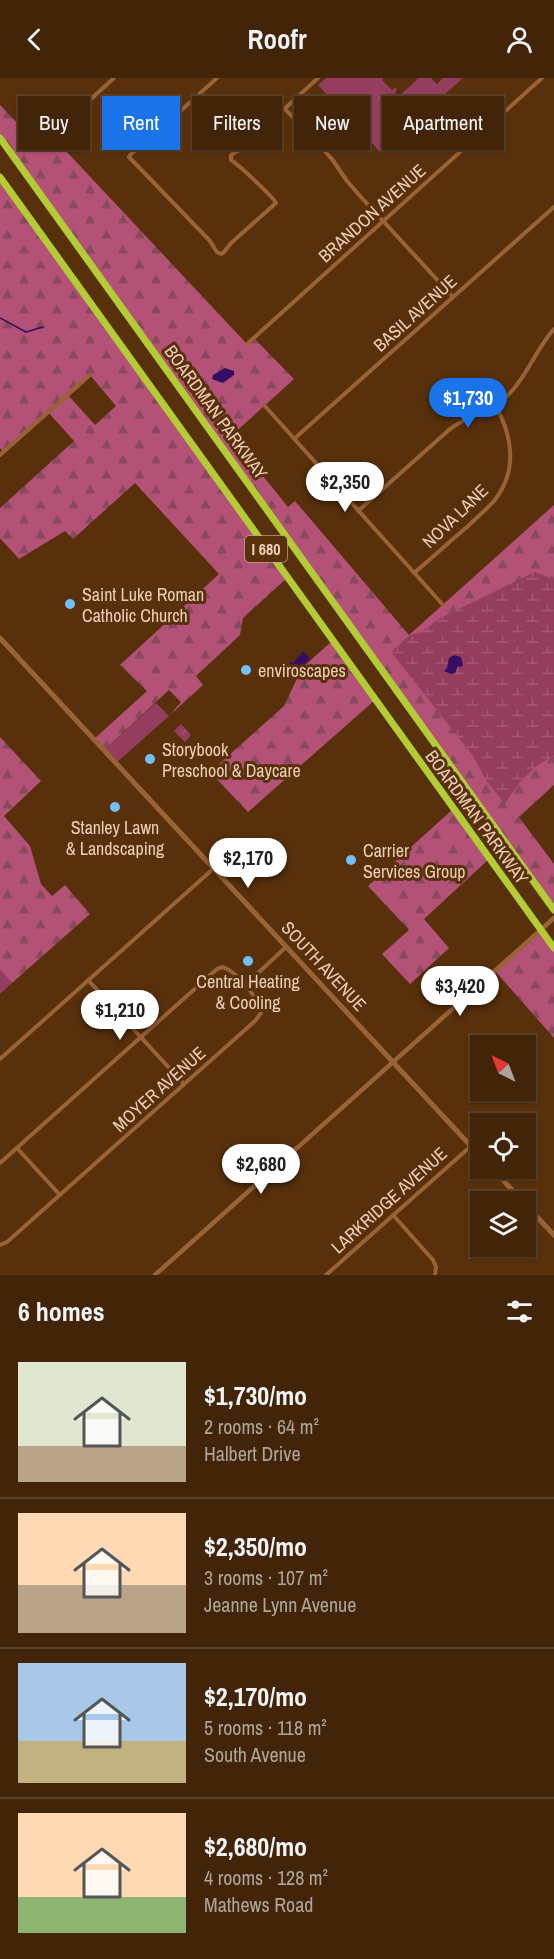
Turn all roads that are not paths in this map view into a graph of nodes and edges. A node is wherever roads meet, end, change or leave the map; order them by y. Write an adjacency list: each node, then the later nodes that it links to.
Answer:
1 (114, 78): 5 (street)
2 (217, 78): 6 (street)
3 (318, 78): 6 (street)
4 (543, 78): 10 (street, BRANDON AVENUE)
5 (90, 100)
6 (285, 109): 10 (street)
7 (0, 138): 24 (highway, BOARDMAN PARKWAY / I 680)
8 (0, 177): 27 (highway, BOARDMAN PARKWAY / I 680)
9 (554, 207): 11 (street, BASIL AVENUE)
10 (383, 222): 11 (street); 13 (street, BRANDON AVENUE)
11 (453, 297): 17 (street, BASIL AVENUE)
12 (554, 329): 16 (street)
13 (247, 344)
14 (90, 375): 18 (street)
15 (264, 405): 17 (street)
16 (495, 405): 19 (street); 20 (street, NOVA LANE)
17 (294, 439): 19 (street)
18 (0, 455)
19 (358, 511): 20 (street)
20 (414, 573): 21 (street)
21 (442, 605)
22 (0, 638): 23 (main road, SOUTH AVENUE)
23 (213, 869): 26 (main road, SOUTH AVENUE); 28 (street)
24 (552, 907)
25 (554, 918): 32 (street)
26 (286, 947): 29 (street); 32 (main road, SOUTH AVENUE)
27 (554, 948)
28 (88, 980): 30 (street); 31 (street)
29 (245, 985): 30 (street); 33 (street, MOYER AVENUE)
30 (141, 1037): 33 (street); 36 (street)
31 (0, 1059)
32 (394, 1062): 34 (main road, SOUTH AVENUE); 45 (street)
33 (184, 1084): 40 (street, MOYER AVENUE)
34 (470, 1145)
35 (470, 1147): 41 (street, LARKRIDGE AVENUE)
36 (16, 1148): 37 (street); 40 (street)
37 (0, 1163)
38 (502, 1179): 39 (main road)
39 (513, 1191)
40 (60, 1195): 44 (street, MOYER AVENUE)
41 (393, 1215): 46 (street, LARKRIDGE AVENUE); 47 (street)
42 (536, 1216): 43 (main road)
43 (554, 1235)
44 (0, 1245)
45 (155, 1275)
46 (326, 1275)
47 (435, 1275)

